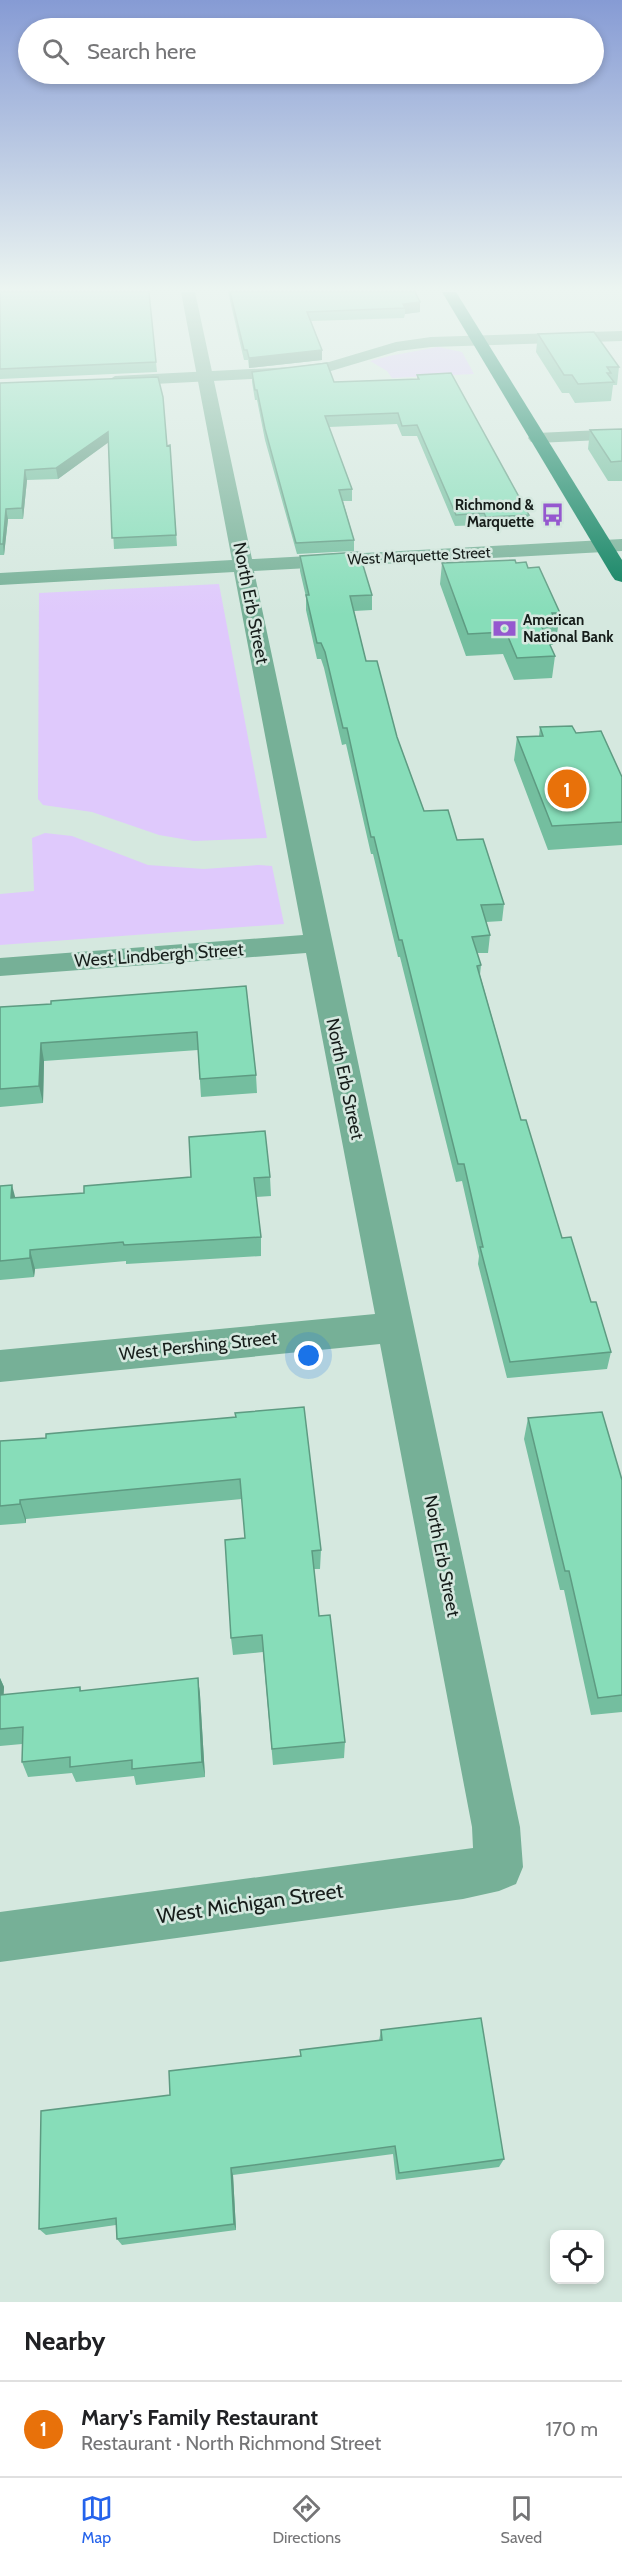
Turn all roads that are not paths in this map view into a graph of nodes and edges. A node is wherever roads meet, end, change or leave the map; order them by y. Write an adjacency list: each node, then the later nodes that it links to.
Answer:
1 (211, 399): 6 (street, North Erb Street)
2 (514, 399): 4 (main road)
3 (622, 434): 4 (street)
4 (537, 438): 5 (main road)
5 (613, 546): 6 (street, West Marquette Street); 7 (main road)
6 (244, 566): 8 (street, West Marquette Street); 9 (street, North Erb Street)
7 (622, 576)
8 (0, 579)
9 (317, 943): 10 (street, West Lindbergh Street); 11 (street, North Erb Street)
10 (0, 967)
11 (396, 1326): 12 (street, West Pershing Street); 13 (street, North Erb Street)
12 (0, 1366)
13 (500, 1867): 14 (street, West Michigan Street)
14 (0, 1937)

